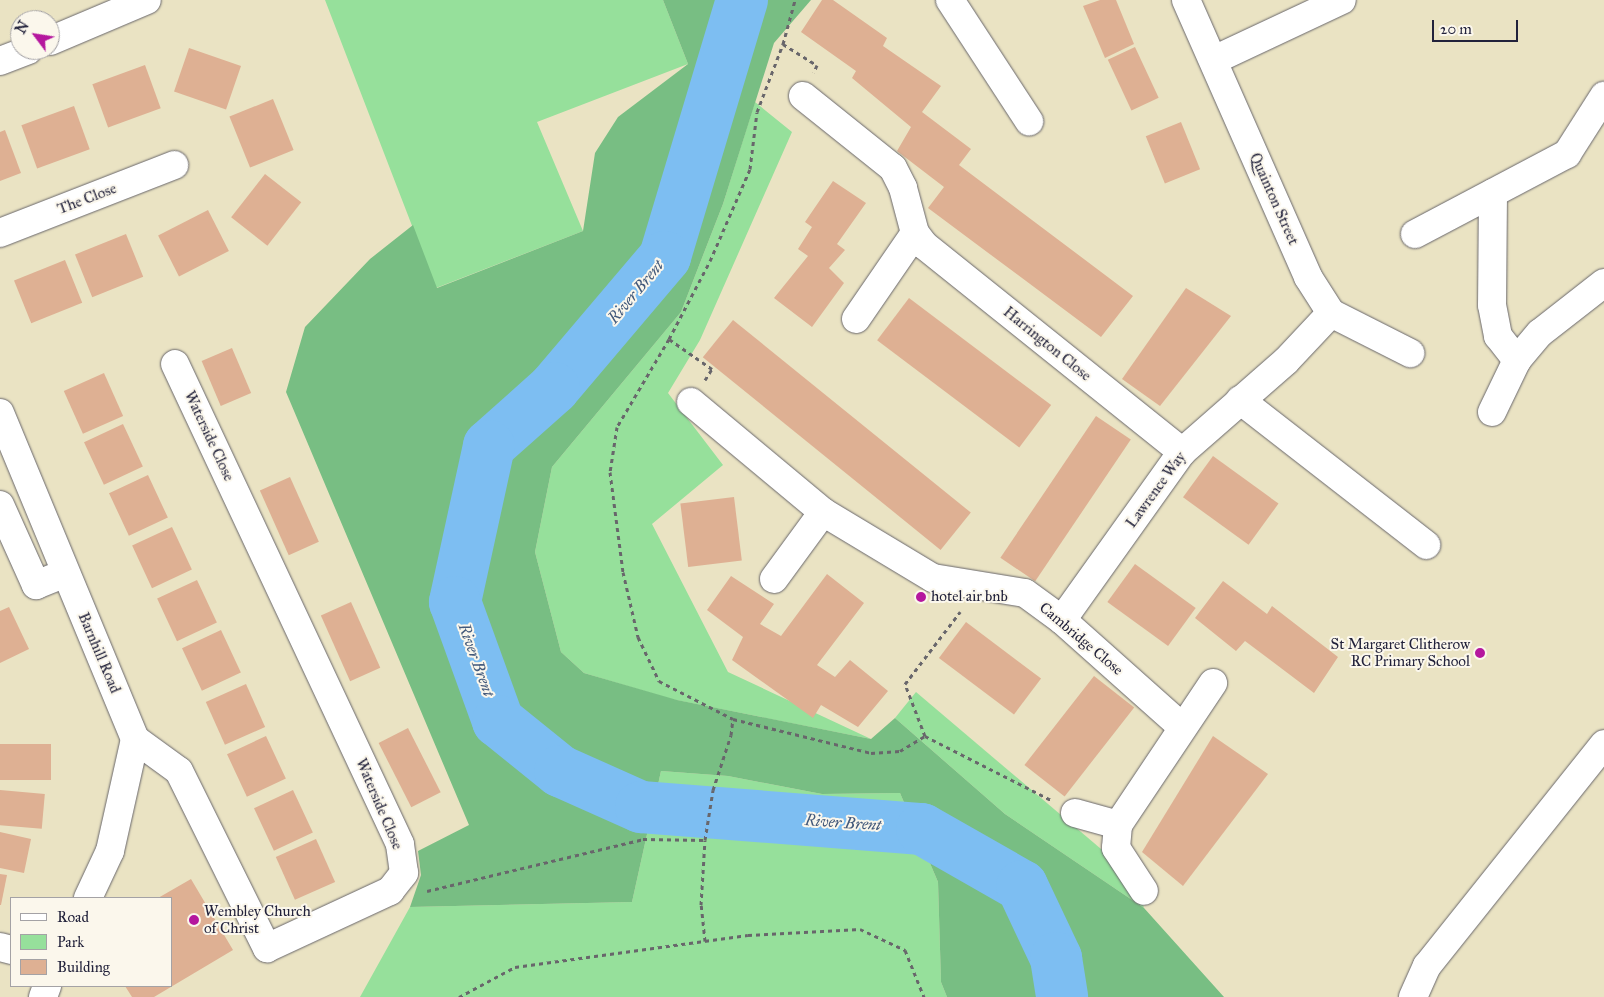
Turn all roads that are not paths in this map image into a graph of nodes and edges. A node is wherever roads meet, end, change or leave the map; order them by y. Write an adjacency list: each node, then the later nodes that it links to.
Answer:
1 (147, 0): 5 (street)
2 (950, 0): 9 (street)
3 (1186, 0): 6 (street, Quainton Street)
4 (1342, 0): 6 (street)
5 (60, 37)
6 (1214, 60): 16 (street, Quainton Street)
7 (803, 96): 13 (street, Harrington Close)
8 (1604, 96): 11 (street)
9 (1029, 121)
10 (174, 165): 12 (street, The Close)
11 (1493, 193): 14 (street); 19 (street)
12 (0, 233)
13 (916, 233): 17 (street); 25 (street, Harrington Close)
14 (1415, 234)
15 (1604, 283): 19 (street)
16 (1331, 313): 18 (street, Quainton Street); 21 (street, Lawrence Way)
17 (856, 319)
18 (1410, 354)
19 (1517, 360): 23 (street)
20 (176, 364): 34 (street, Waterside Close)
21 (1240, 400): 25 (street, Lawrence Way); 28 (street)
22 (691, 402): 27 (street, Cambridge Close)
23 (1492, 412)
24 (0, 413): 29 (street, Barnhill Road)
25 (1182, 452): 31 (street, Lawrence Way)
26 (0, 505): 29 (street)
27 (823, 512): 30 (street); 31 (street, Cambridge Close)
28 (1426, 545)
29 (66, 573): 34 (street, Barnhill Road)
30 (774, 578)
31 (1062, 620): 33 (street, Cambridge Close)
32 (1212, 683): 33 (street)
33 (1182, 726): 37 (street)
34 (135, 739): 39 (street)
35 (1604, 744): 40 (street)
36 (1075, 813): 37 (street)
37 (1118, 825): 38 (street)
38 (1144, 891)
39 (88, 897)
40 (1413, 997)

